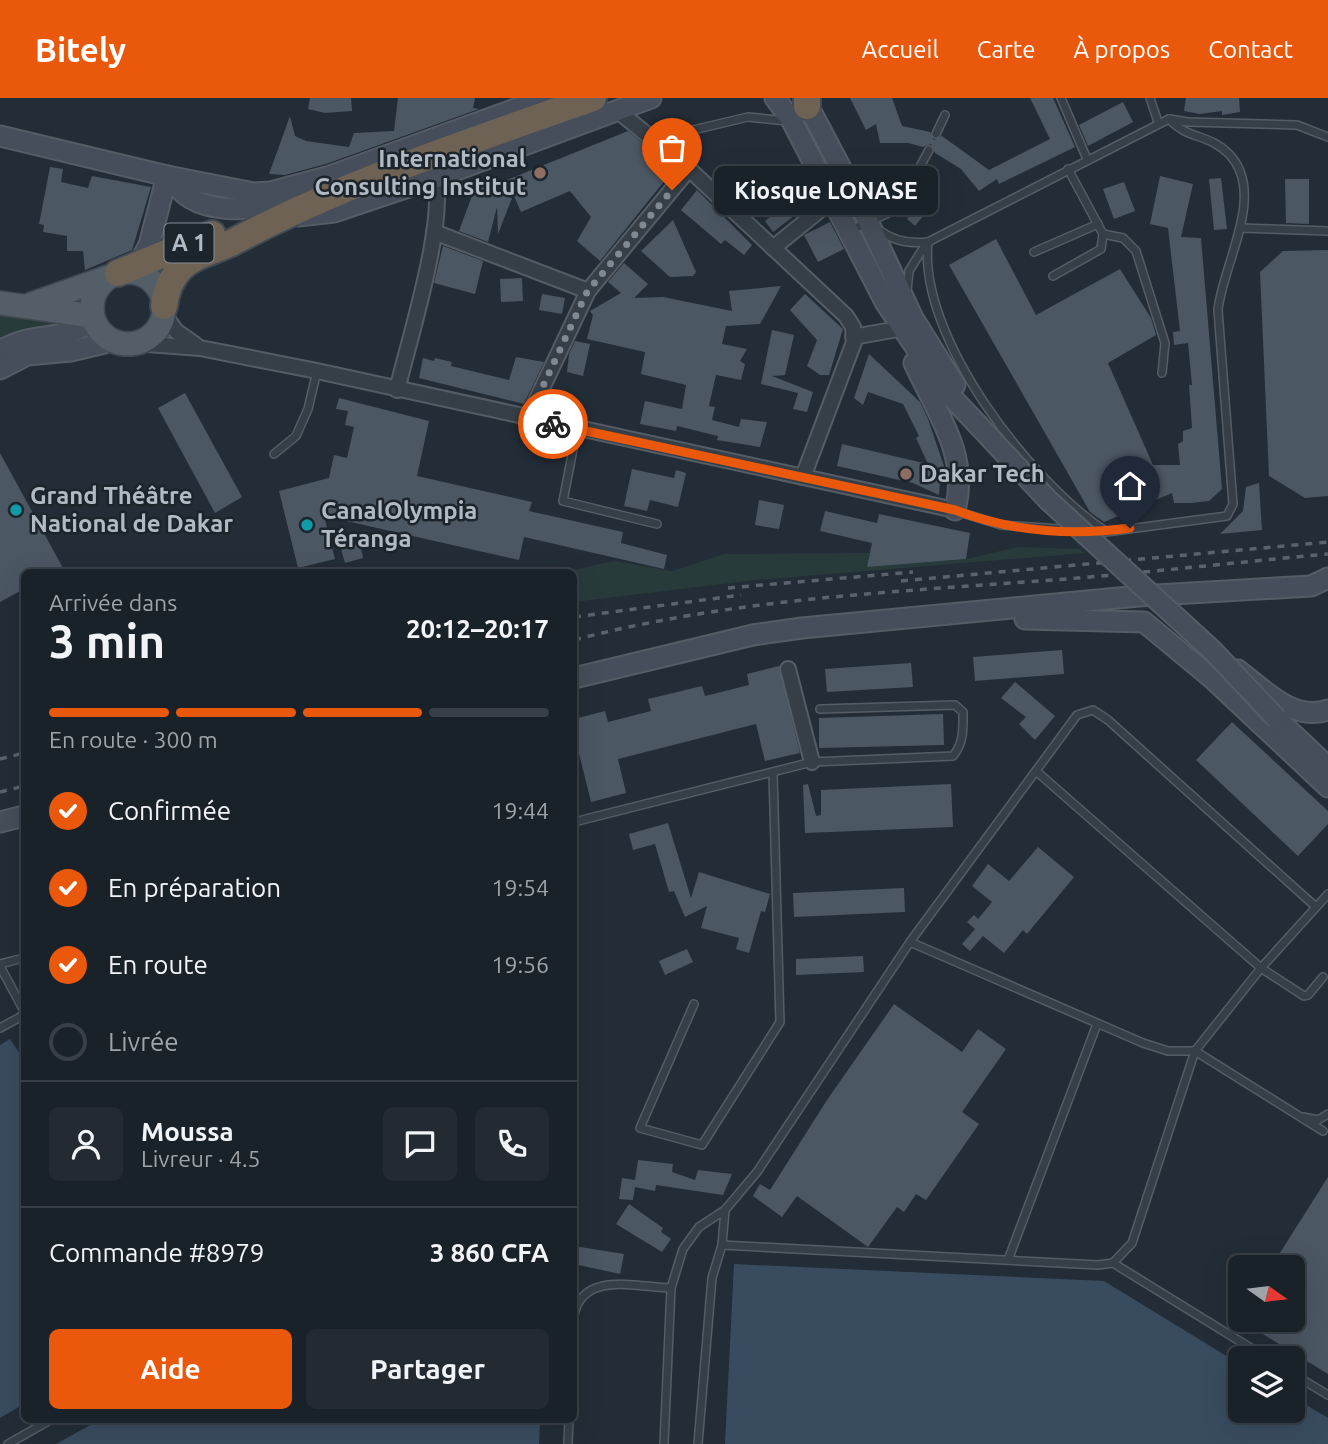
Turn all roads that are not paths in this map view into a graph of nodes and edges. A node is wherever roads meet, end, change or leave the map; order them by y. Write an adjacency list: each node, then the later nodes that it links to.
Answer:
1 (593, 98): 22 (highway, A 1)
2 (651, 98): 8 (street)
3 (775, 98): 7 (street)
4 (1061, 98): 17 (lane)
5 (1150, 98): 11 (lane)
6 (543, 99): 20 (street)
7 (802, 106): 15 (lane); 23 (street); 24 (street)
8 (618, 111): 15 (street); 21 (street)
9 (945, 115): 12 (lane)
10 (1169, 119): 11 (lane); 14 (lane); 27 (lane)
11 (1158, 122): 17 (lane)
12 (936, 134)
13 (0, 136): 20 (street)
14 (1328, 137)
15 (653, 139): 18 (street)
16 (929, 150): 24 (lane)
17 (1087, 159): 19 (lane)
18 (689, 169): 33 (street); 37 (street)
19 (1068, 169): 26 (lane); 32 (lane)
20 (169, 177): 22 (street); 35 (street)
21 (435, 178): 25 (street); 30 (street)
22 (333, 195): 25 (highway, A 1)
23 (832, 200): 28 (street); 33 (street)
24 (871, 220): 28 (lane); 32 (lane); 43 (street)
25 (274, 221): 35 (highway, A 1); 41 (highway, A 1)
26 (1098, 224): 31 (lane); 34 (lane)
27 (1240, 228): 29 (lane); 59 (lane)
28 (848, 231): 38 (street)
29 (1328, 231)
30 (434, 232): 37 (street); 52 (street)
31 (1103, 234): 36 (lane); 50 (lane)
32 (928, 242): 43 (lane); 59 (lane)
33 (773, 248): 44 (street)
34 (1034, 251)
35 (122, 270): 40 (main road); 41 (main road); 42 (main road)
36 (1053, 276)
37 (587, 292): 53 (street)
38 (885, 302): 43 (street); 51 (street)
39 (0, 303): 40 (main road)
40 (29, 306): 42 (main road)
41 (164, 309): 45 (main road); 46 (street)
42 (93, 318): 45 (main road); 47 (street)
43 (906, 323): 44 (street); 51 (street); 57 (street)
44 (853, 338): 56 (street)
45 (124, 342): 46 (street); 48 (street)
46 (200, 348): 49 (street)
47 (0, 351)
48 (0, 369)
49 (317, 371): 52 (street); 55 (lane)
50 (1163, 373)
51 (947, 384): 68 (street, bridge)
52 (397, 390): 53 (street)
53 (528, 418): 54 (street)
54 (577, 429): 56 (street); 58 (lane)
55 (274, 454)
56 (803, 477): 57 (street)
57 (955, 510): 59 (lane)
58 (657, 524)
59 (1106, 531)
60 (1322, 585): 61 (street)
61 (1139, 596): 62 (street); 63 (street)
62 (957, 615): 63 (street); 65 (street)
63 (1144, 622): 73 (street)
64 (788, 669): 70 (street)
65 (577, 677)
66 (820, 709): 70 (lane)
67 (1328, 710): 68 (street)
68 (1279, 711): 69 (street)
69 (1324, 758)
70 (812, 762): 72 (lane)
71 (1035, 771): 78 (lane); 79 (lane); 82 (lane)
72 (773, 773): 75 (lane); 84 (lane)
73 (1328, 786)
74 (21, 817): 76 (street)
75 (577, 821)
76 (0, 822)
77 (1328, 894): 78 (lane)
78 (1316, 907): 82 (lane)
79 (910, 942): 87 (lane); 93 (lane)
80 (21, 959): 81 (lane)
81 (0, 965): 85 (lane)
82 (1261, 968): 83 (lane); 89 (lane)
83 (1323, 977)
84 (694, 1004)
85 (21, 1007)
86 (21, 1015): 88 (lane)
87 (1097, 1024): 89 (lane); 95 (lane)
88 (0, 1028)
89 (1195, 1051): 91 (lane); 96 (lane)
90 (1328, 1114): 91 (lane)
91 (1298, 1116): 92 (lane)
92 (1323, 1131)
93 (725, 1210): 94 (lane); 97 (lane)
94 (722, 1245): 95 (lane); 107 (lane)
95 (1008, 1260): 96 (lane)
96 (1113, 1263): 99 (lane)
97 (671, 1288): 98 (lane); 106 (lane)
98 (577, 1307)
99 (1248, 1346)
100 (1305, 1381): 101 (lane)
101 (1328, 1395)
102 (45, 1423): 104 (lane)
103 (569, 1423): 105 (lane)
104 (8, 1444)
105 (568, 1444)
106 (664, 1444)
107 (698, 1444)

